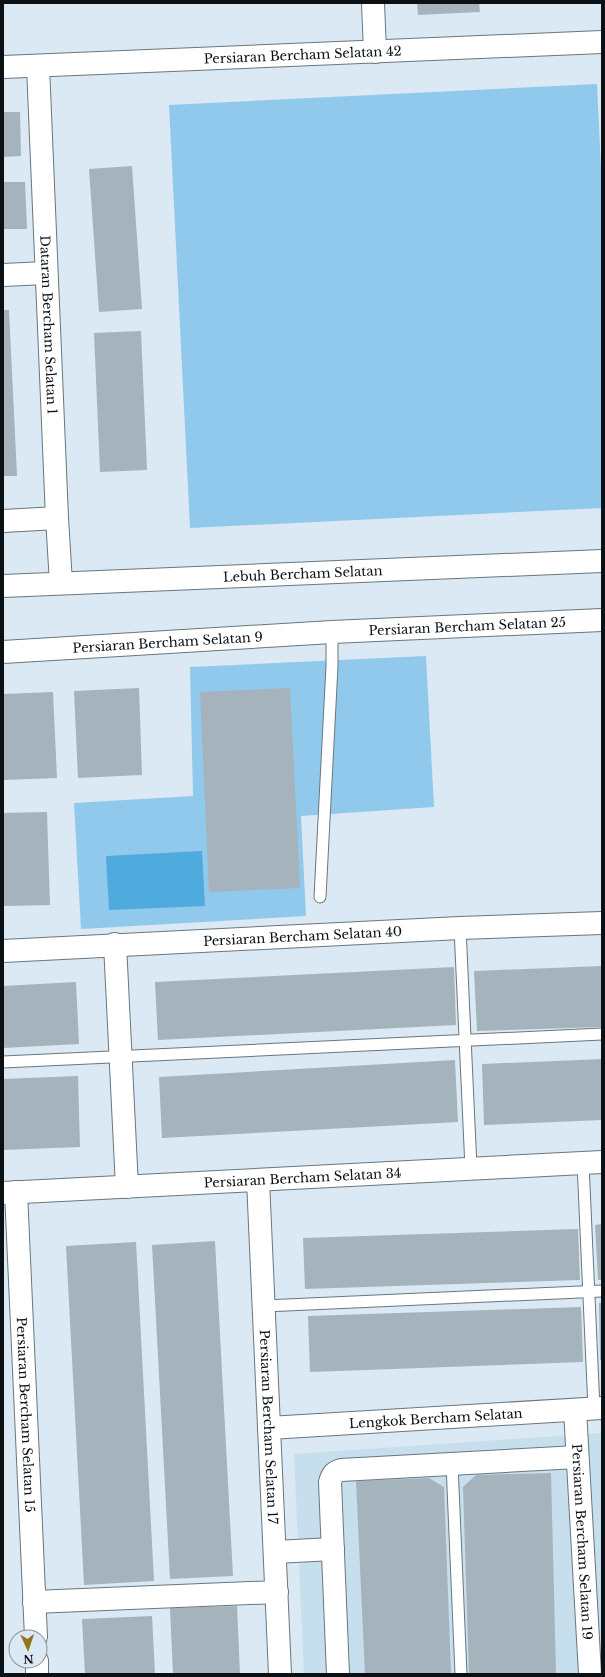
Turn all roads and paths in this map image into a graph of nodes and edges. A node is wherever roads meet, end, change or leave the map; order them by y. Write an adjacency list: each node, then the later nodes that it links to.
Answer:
1 (373, 3): 3 (street)
2 (602, 42): 3 (street, Persiaran Bercham Selatan 42)
3 (375, 52): 4 (street, Persiaran Bercham Selatan 42)
4 (38, 66): 5 (street, Persiaran Bercham Selatan 42); 6 (street, Dataran Bercham Selatan 1)
5 (3, 67)
6 (46, 273): 7 (street); 8 (street, Dataran Bercham Selatan 1)
7 (3, 275)
8 (57, 518): 9 (street); 11 (street, Dataran Bercham Selatan 1)
9 (3, 521)
10 (602, 561): 11 (street, Lebuh Bercham Selatan)
11 (61, 583): 12 (street, Lebuh Bercham Selatan)
12 (3, 586)
13 (602, 620): 14 (street, Persiaran Bercham Selatan 25)
14 (332, 632): 15 (street, Persiaran Bercham Selatan 9); 16 (lane)
15 (3, 652)
16 (320, 897)
17 (602, 923): 18 (street, Persiaran Bercham Selatan 40)
18 (460, 928): 19 (street, Persiaran Bercham Selatan 40); 22 (lane)
19 (115, 944): 20 (street, Persiaran Bercham Selatan 40); 23 (street)
20 (3, 950)
21 (602, 1034): 22 (lane)
22 (466, 1040): 23 (lane); 26 (lane)
23 (122, 1057): 24 (lane); 28 (street)
24 (3, 1062)
25 (593, 1162): 26 (street, Persiaran Bercham Selatan 34); 30 (lane)
26 (471, 1168): 27 (street, Persiaran Bercham Selatan 34)
27 (258, 1180): 28 (street, Persiaran Bercham Selatan 34); 32 (street, Persiaran Bercham Selatan 17)
28 (127, 1187): 29 (street, Persiaran Bercham Selatan 34)
29 (10, 1193): 40 (street, Persiaran Bercham Selatan 15)
30 (589, 1291): 31 (lane); 32 (lane); 33 (lane)
31 (602, 1291)
32 (264, 1306): 34 (street, Persiaran Bercham Selatan 17)
33 (590, 1409): 34 (street, Lengkok Bercham Selatan); 35 (street, Persiaran Bercham Selatan 19)
34 (269, 1428): 38 (street, Persiaran Bercham Selatan 17)
35 (577, 1457): 36 (street); 45 (street, Persiaran Bercham Selatan 19)
36 (452, 1464): 37 (street); 44 (lane)
37 (333, 1549): 38 (street); 43 (street)
38 (275, 1552): 39 (street, Persiaran Bercham Selatan 17)
39 (277, 1592): 40 (street); 42 (street, Persiaran Bercham Selatan 17)
40 (34, 1602): 41 (street, Persiaran Bercham Selatan 15)
41 (36, 1629)
42 (280, 1674)
43 (338, 1674)
44 (462, 1674)
45 (590, 1674)

